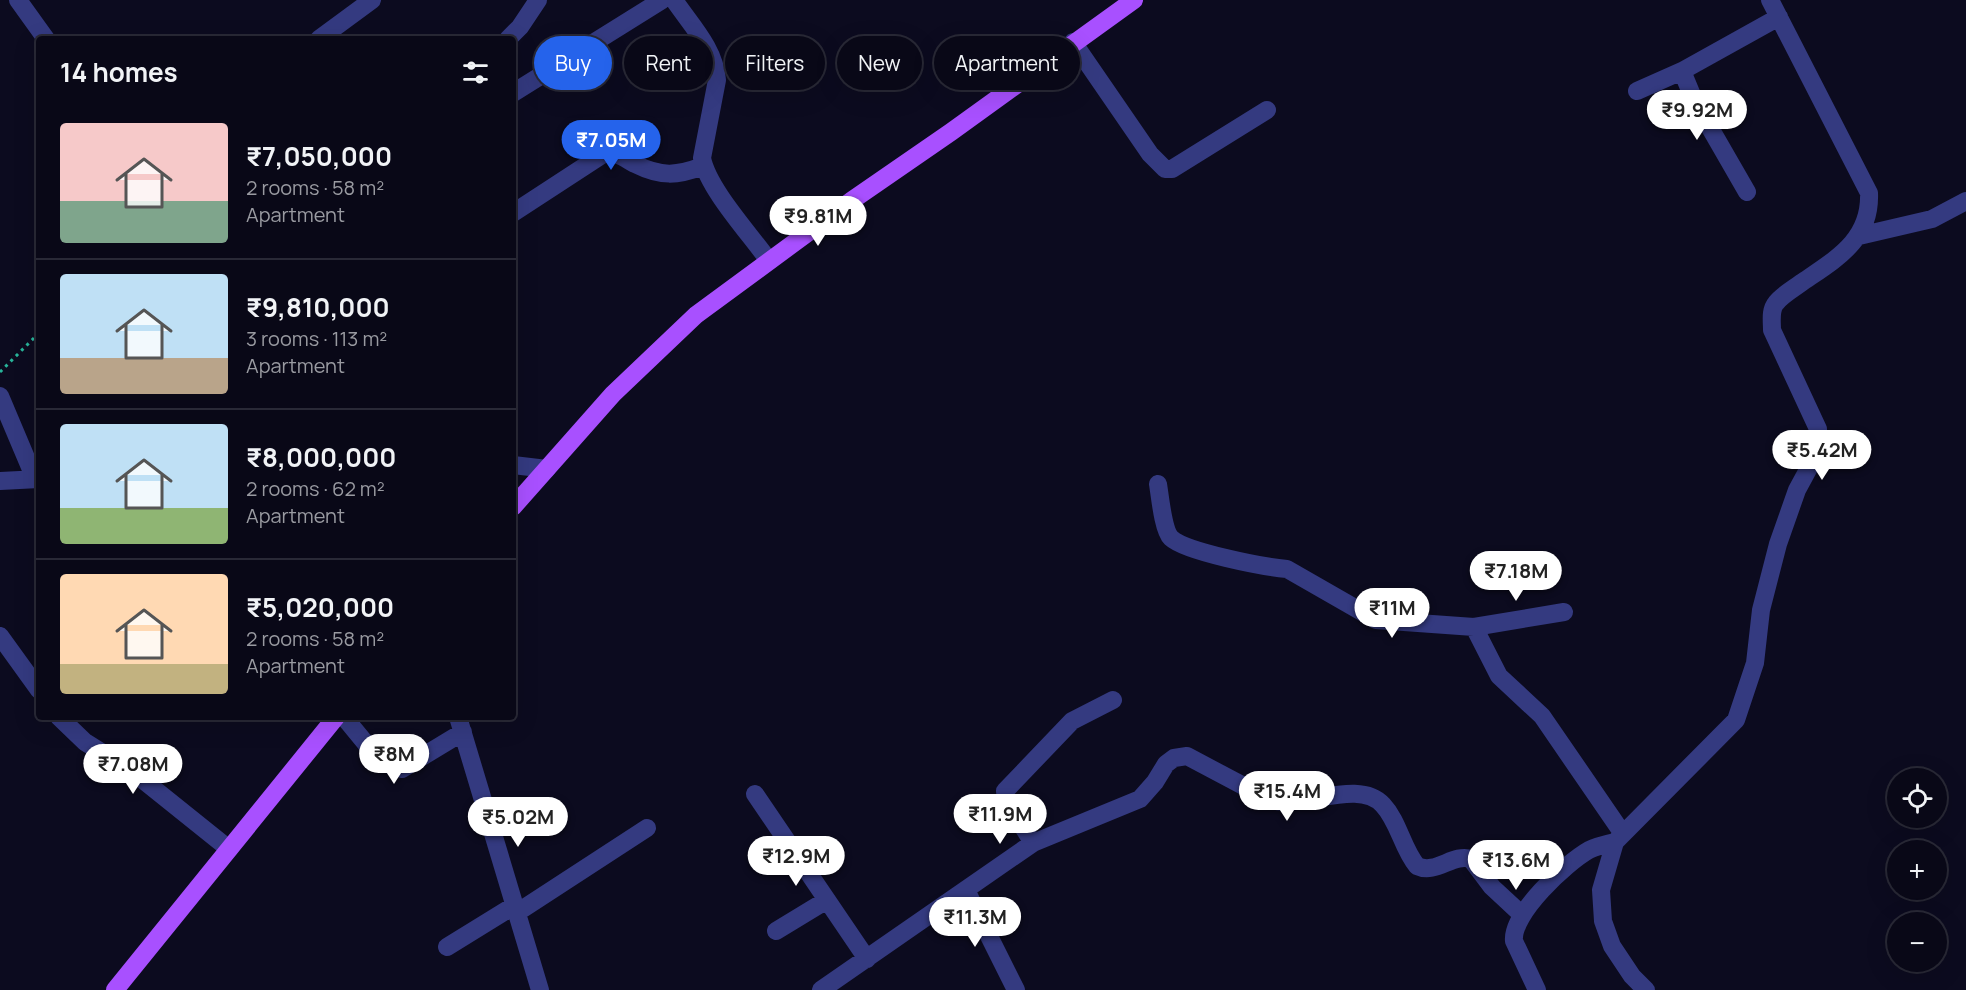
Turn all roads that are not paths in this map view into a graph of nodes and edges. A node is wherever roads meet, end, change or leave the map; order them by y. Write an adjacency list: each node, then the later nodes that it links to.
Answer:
1 (372, 0): 10 (street)
2 (538, 0): 11 (street)
3 (662, 0): 16 (street)
4 (674, 0): 19 (street)
5 (1134, 0): 12 (main road)
6 (1770, 0): 8 (street)
7 (24, 2): 9 (street)
8 (1779, 17): 14 (street); 23 (street)
9 (44, 36)
10 (323, 36)
11 (511, 36)
12 (1080, 37)
13 (1080, 52): 18 (street)
14 (1682, 71): 17 (street); 20 (street)
15 (1006, 90): 24 (main road)
16 (516, 91)
17 (1637, 91)
18 (1266, 110)
19 (703, 166): 22 (street); 24 (street)
20 (1747, 192)
21 (1966, 201): 23 (street)
22 (516, 211)
23 (1859, 236): 45 (street)
24 (769, 261): 28 (main road)
25 (0, 396): 26 (street)
26 (7, 431): 29 (street)
27 (516, 465): 28 (street)
28 (547, 469): 33 (main road)
29 (36, 477)
30 (36, 479): 31 (street)
31 (0, 480)
32 (1158, 484): 35 (street)
33 (516, 504)
34 (1564, 612): 35 (street)
35 (1474, 627): 45 (street)
36 (0, 636): 37 (street)
37 (36, 686)
38 (1113, 700): 46 (street)
39 (62, 720): 47 (street)
40 (334, 720): 47 (main road)
41 (346, 720): 42 (street)
42 (461, 724): 50 (street)
43 (755, 794): 49 (street)
44 (647, 828): 50 (street)
45 (1619, 838): 51 (street); 60 (street)
46 (1033, 843): 48 (street); 51 (street)
47 (229, 849): 55 (main road)
48 (966, 890): 54 (street); 58 (street)
49 (827, 900): 52 (street); 54 (street)
50 (517, 909): 53 (street); 56 (street)
51 (1521, 914): 59 (street)
52 (776, 932)
53 (447, 947)
54 (867, 959): 57 (street)
55 (115, 990)
56 (540, 990)
57 (820, 990)
58 (1016, 990)
59 (1537, 990)
60 (1647, 990)

